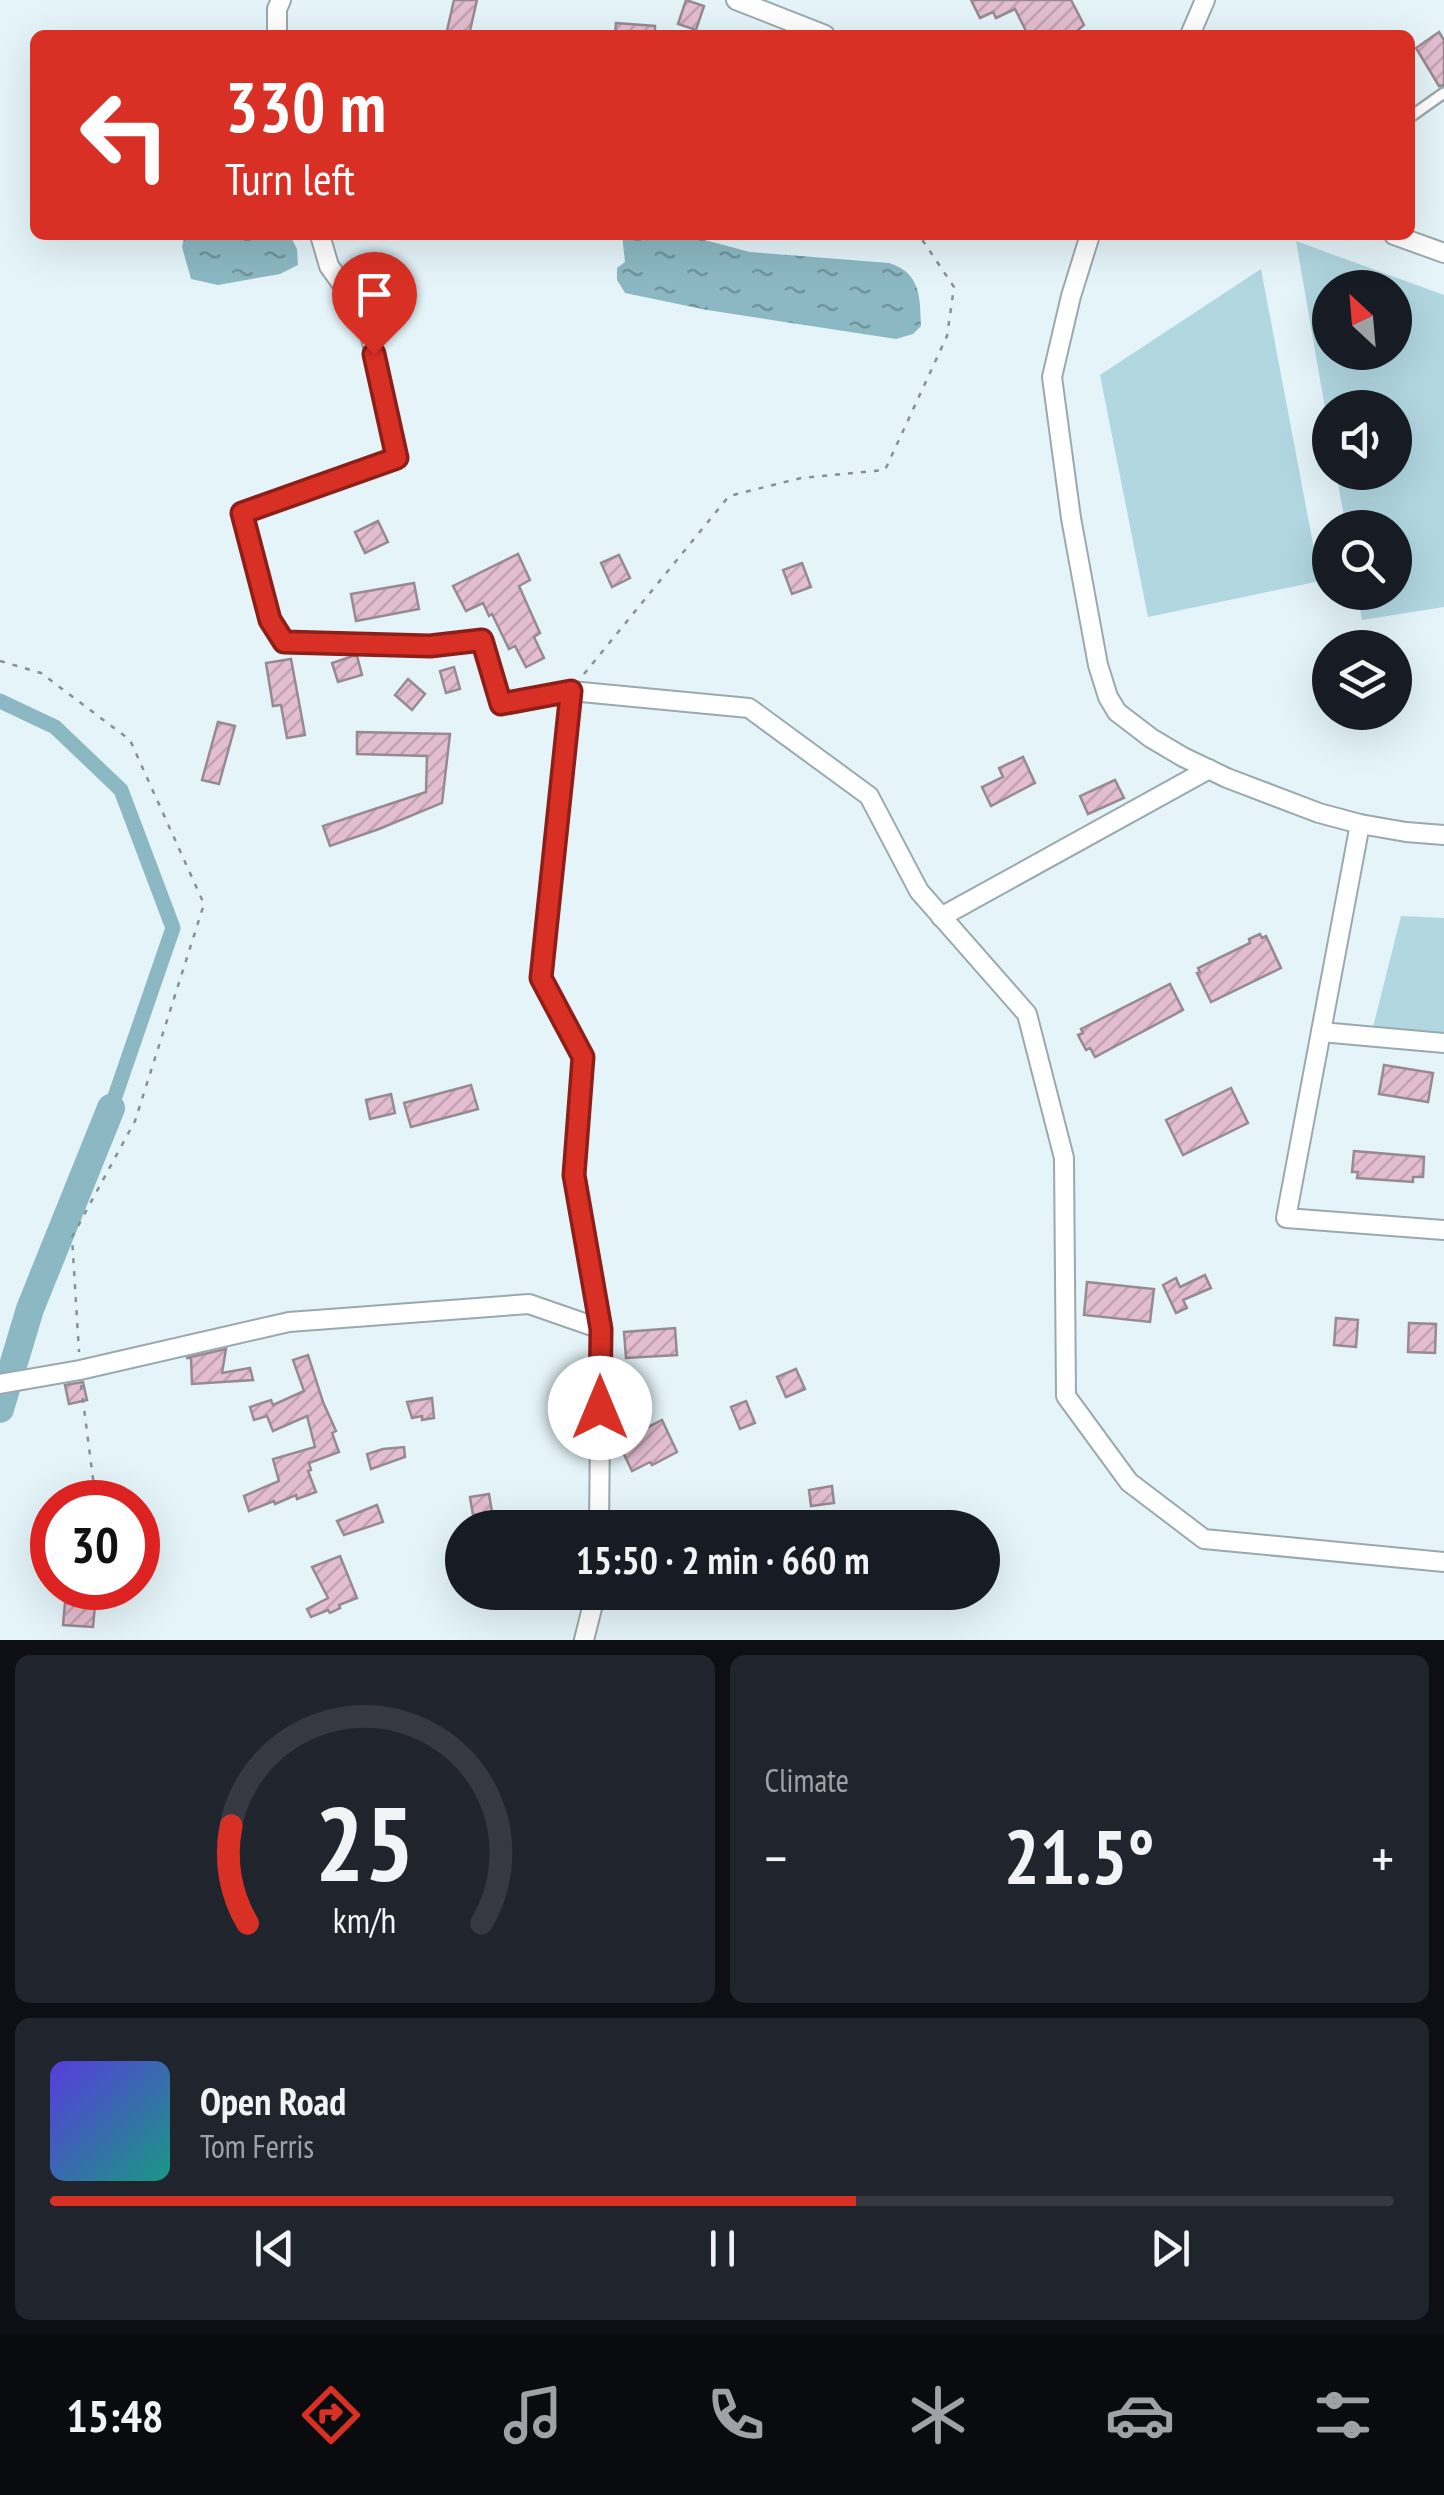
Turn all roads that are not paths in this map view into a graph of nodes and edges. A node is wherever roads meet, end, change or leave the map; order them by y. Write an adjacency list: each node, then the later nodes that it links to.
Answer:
1 (280, 0): 4 (street)
2 (736, 0): 5 (street)
3 (1205, 0): 6 (street)
4 (277, 30)
5 (812, 30)
6 (1192, 30)
7 (1444, 93): 8 (lane)
8 (1415, 113)
9 (321, 240): 13 (street)
10 (1088, 240): 14 (street)
11 (1409, 240): 12 (street)
12 (1444, 252)
13 (571, 691): 17 (street); 21 (street)
14 (1209, 769): 15 (street); 17 (street)
15 (1360, 824): 16 (street); 18 (street)
16 (1444, 834)
17 (941, 917): 24 (street)
18 (1321, 1032): 19 (street); 20 (street)
19 (1444, 1043)
20 (1444, 1230)
21 (601, 1329): 22 (street); 23 (street)
22 (0, 1384)
23 (600, 1510)
24 (1444, 1562)
25 (592, 1610): 26 (street)
26 (584, 1640)

